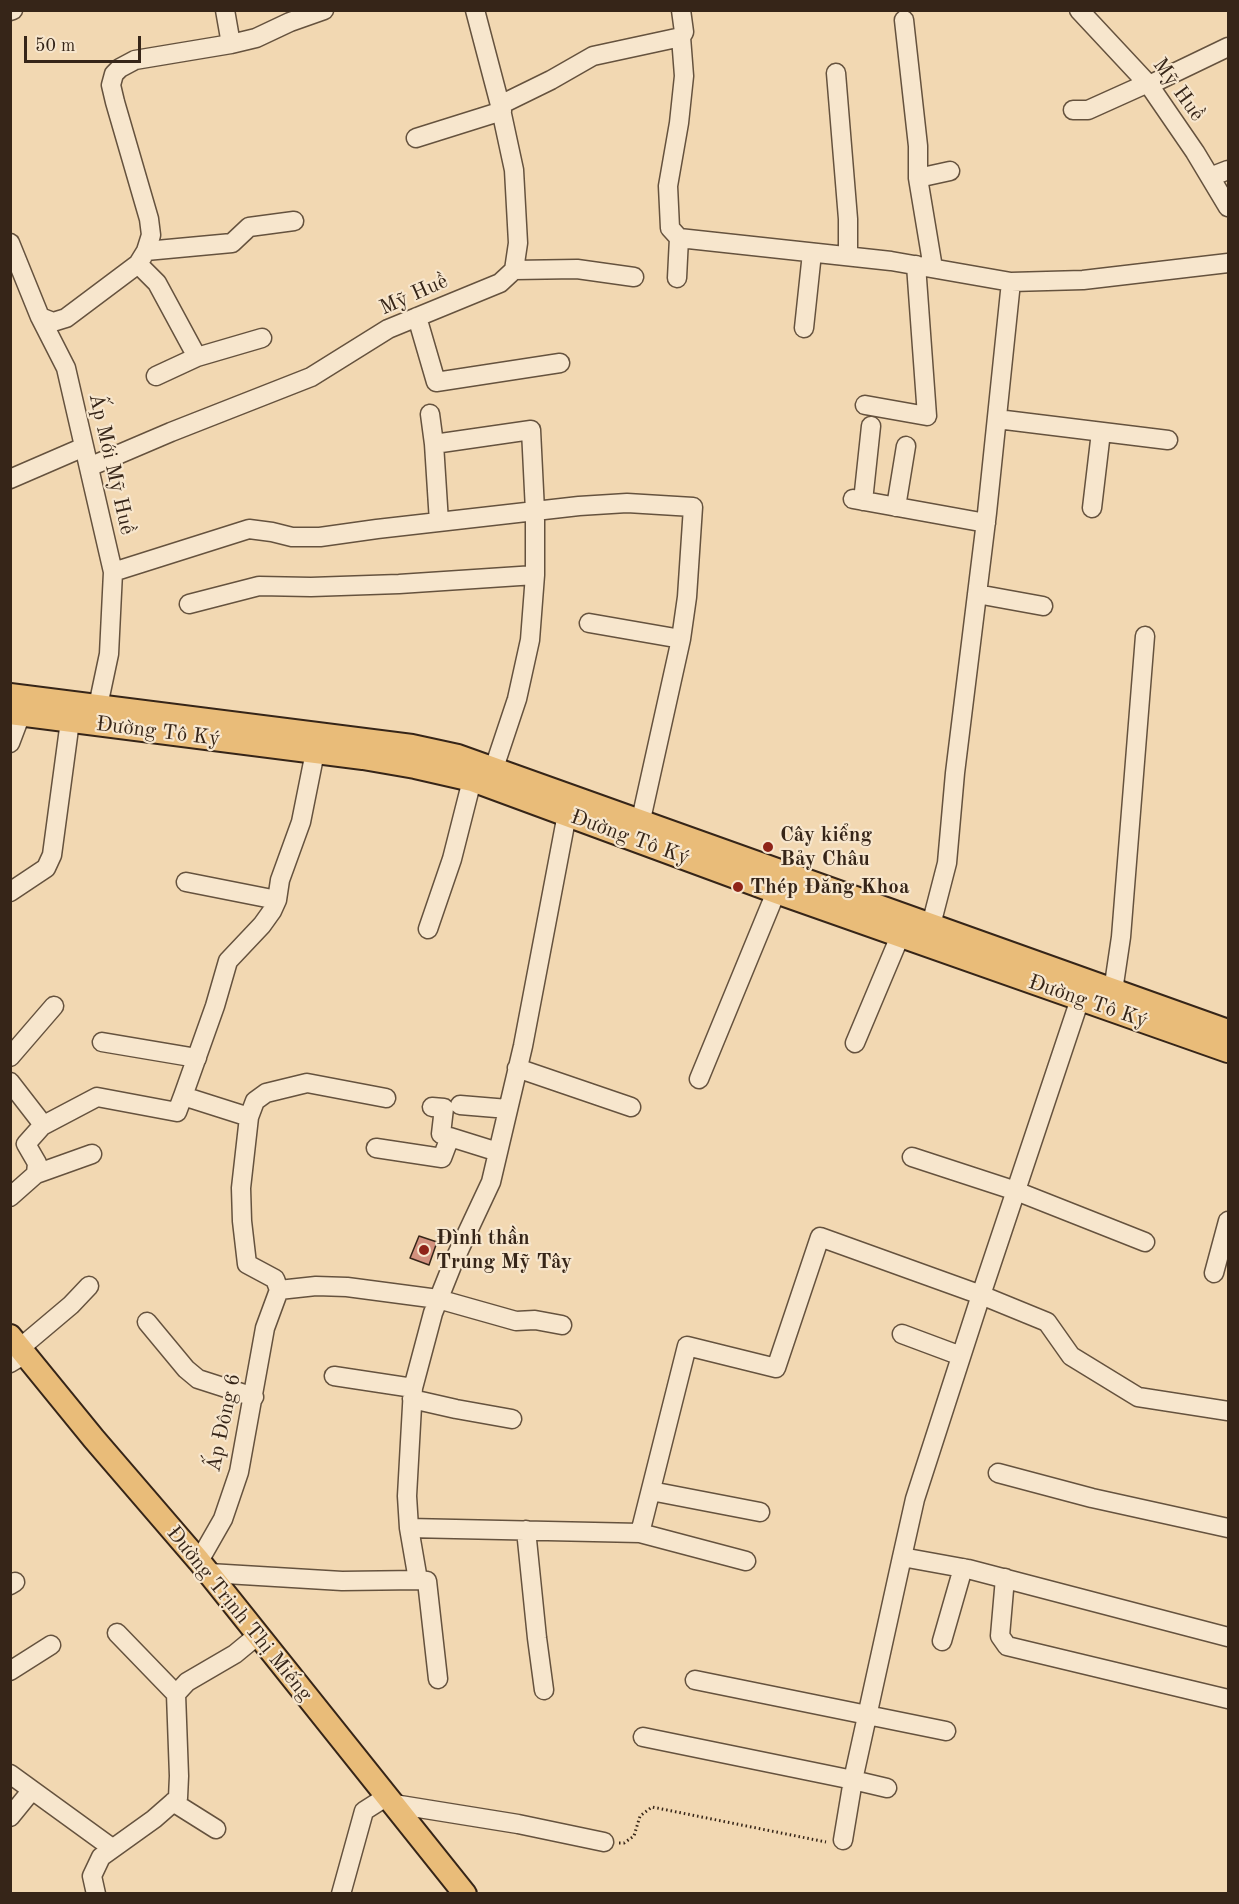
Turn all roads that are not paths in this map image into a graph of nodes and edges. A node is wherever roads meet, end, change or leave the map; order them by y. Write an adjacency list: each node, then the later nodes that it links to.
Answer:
1 (225, 10): 8 (street)
2 (324, 10): 8 (street)
3 (475, 10): 12 (street)
4 (681, 10): 7 (street)
5 (1079, 10): 11 (street, Mỹ Huề)
6 (904, 20): 18 (street)
7 (681, 37): 12 (street); 21 (street)
8 (231, 44): 25 (street)
9 (1228, 46): 11 (street)
10 (836, 73): 24 (street)
11 (1149, 84): 13 (street); 17 (street, Mỹ Huề)
12 (501, 108): 14 (street); 29 (street)
13 (1073, 110)
14 (416, 138)
15 (1228, 170): 17 (street)
16 (950, 171): 18 (street)
17 (1210, 177): 19 (street, Mỹ Huề)
18 (918, 178): 28 (street)
19 (1228, 207)
20 (294, 221): 25 (street)
21 (679, 238): 23 (street); 31 (street)
22 (10, 243): 27 (street, Ấp Mới Mỹ Huề)
23 (812, 253): 24 (street); 35 (street)
24 (848, 256): 28 (street)
25 (142, 258): 33 (street); 37 (street)
26 (1228, 263): 32 (street)
27 (14, 264): 33 (street, Ấp Mới Mỹ Huề)
28 (925, 267): 32 (street); 40 (street)
29 (514, 270): 30 (street); 34 (street, Mỹ Huề)
30 (634, 277)
31 (677, 278)
32 (1011, 282): 42 (street)
33 (40, 317): 48 (street, Ấp Mới Mỹ Huề)
34 (417, 317): 38 (street); 49 (street, Mỹ Huề)
35 (804, 328)
36 (262, 338): 37 (street)
37 (197, 357): 39 (street)
38 (561, 363)
39 (156, 375)
40 (865, 405)
41 (430, 414): 46 (street)
42 (997, 419): 44 (street); 55 (street)
43 (871, 426): 51 (street)
44 (1101, 432): 45 (street); 52 (street)
45 (1168, 440)
46 (434, 444): 53 (street); 54 (street)
47 (906, 446): 51 (street)
48 (84, 447): 49 (street, Ấp Mới Mỹ Huề); 50 (street)
49 (88, 467): 56 (street, Ấp Mới Mỹ Huề)
50 (10, 479)
51 (896, 507): 55 (street)
52 (1092, 508)
53 (535, 511): 54 (street); 57 (street); 63 (street)
54 (439, 522): 56 (street)
55 (986, 523): 58 (street)
56 (113, 572): 64 (street, Ấp Mới Mỹ Huề)
57 (535, 575): 59 (street); 69 (street)
58 (977, 594): 60 (street); 77 (street)
59 (189, 604)
60 (1042, 606)
61 (589, 623): 63 (street)
62 (1145, 636): 80 (street)
63 (681, 639): 72 (street)
64 (98, 706): 65 (main road, Đường Tô Ký); 69 (main road, Đường Tô Ký)
65 (14, 707): 66 (main road, Đường Tô Ký); 67 (street)
66 (70, 721): 68 (main road, Đường Tô Ký); 74 (street)
67 (10, 743)
68 (315, 752): 70 (main road, Đường Tô Ký); 76 (street)
69 (494, 768): 71 (main road, Đường Tô Ký)
70 (472, 780): 71 (main road, Đường Tô Ký); 78 (street)
71 (569, 805): 72 (main road, Đường Tô Ký); 89 (street)
72 (639, 830): 75 (main road, Đường Tô Ký); 77 (main road, Đường Tô Ký)
73 (186, 882): 76 (street)
74 (10, 892)
75 (776, 892): 79 (main road, Đường Tô Ký); 90 (street)
76 (277, 900): 88 (street)
77 (932, 926): 80 (main road, Đường Tô Ký)
78 (428, 929)
79 (900, 936): 81 (main road, Đường Tô Ký); 85 (street)
80 (1113, 991): 83 (main road, Đường Tô Ký)
81 (1080, 999): 86 (main road, Đường Tô Ký); 106 (street)
82 (54, 1006): 87 (street)
83 (1228, 1031)
84 (102, 1042): 88 (street)
85 (855, 1043)
86 (1228, 1051)
87 (10, 1057)
88 (197, 1058): 93 (street)
89 (517, 1068): 96 (street); 97 (street)
90 (699, 1079)
91 (10, 1082): 99 (street)
92 (386, 1098): 98 (street)
93 (180, 1104): 98 (street); 99 (street)
94 (460, 1105): 97 (street)
95 (432, 1107): 100 (street)
96 (631, 1107)
97 (508, 1109): 102 (street)
98 (249, 1117): 112 (street)
99 (42, 1126): 105 (street)
100 (440, 1134): 101 (street); 102 (street)
101 (376, 1149)
102 (498, 1152): 114 (street)
103 (92, 1154): 105 (street)
104 (912, 1157): 106 (street)
105 (36, 1174): 107 (street)
106 (1016, 1191): 109 (street); 113 (street)
107 (10, 1197)
108 (1228, 1221): 110 (street)
109 (1145, 1242)
110 (1214, 1273)
111 (89, 1286): 118 (street)
112 (279, 1290): 114 (street); 122 (street, Ấp Đông 6)
113 (981, 1295): 119 (street); 123 (street); 126 (street)
114 (438, 1299): 116 (street); 121 (street)
115 (147, 1322): 122 (street)
116 (562, 1325)
117 (902, 1334): 119 (street)
118 (16, 1350): 134 (main road, Đường Trịnh Thị Miếng)
119 (961, 1356): 132 (street)
120 (334, 1376): 121 (street)
121 (412, 1394): 124 (street); 128 (street)
122 (254, 1397): 134 (street, Ấp Đông 6)
123 (1228, 1412)
124 (512, 1419)
125 (998, 1473): 129 (street)
126 (651, 1491): 127 (street); 131 (street)
127 (760, 1512)
128 (409, 1528): 130 (street); 137 (street)
129 (1228, 1528)
130 (526, 1530): 131 (street); 146 (street)
131 (640, 1533): 133 (street)
132 (902, 1557): 135 (street); 149 (street)
133 (746, 1561)
134 (204, 1567): 137 (street); 139 (main road, Đường Trịnh Thị Miếng)
135 (963, 1568): 136 (street); 141 (street)
136 (1005, 1578): 140 (street); 148 (street)
137 (418, 1581): 144 (street)
138 (117, 1633): 147 (street)
139 (258, 1635): 147 (street); 156 (main road, Đường Trịnh Thị Miếng)
140 (1228, 1637)
141 (942, 1641)
142 (51, 1645): 143 (street)
143 (10, 1671)
144 (438, 1679)
145 (695, 1680): 149 (street)
146 (544, 1690)
147 (176, 1694): 157 (street)
148 (1228, 1699)
149 (867, 1716): 150 (street); 153 (street)
150 (946, 1731)
151 (643, 1737): 153 (street)
152 (10, 1774): 155 (street)
153 (853, 1780): 154 (street); 160 (street)
154 (887, 1788)
155 (32, 1790): 158 (street); 162 (street)
156 (390, 1800): 161 (street); 164 (street); 165 (main road, Đường Trịnh Thị Miếng)
157 (173, 1802): 159 (street); 162 (street)
158 (10, 1817)
159 (216, 1829)
160 (843, 1840)
161 (604, 1842)
162 (112, 1848): 163 (street)
163 (96, 1893)
164 (341, 1893)
165 (465, 1893)

